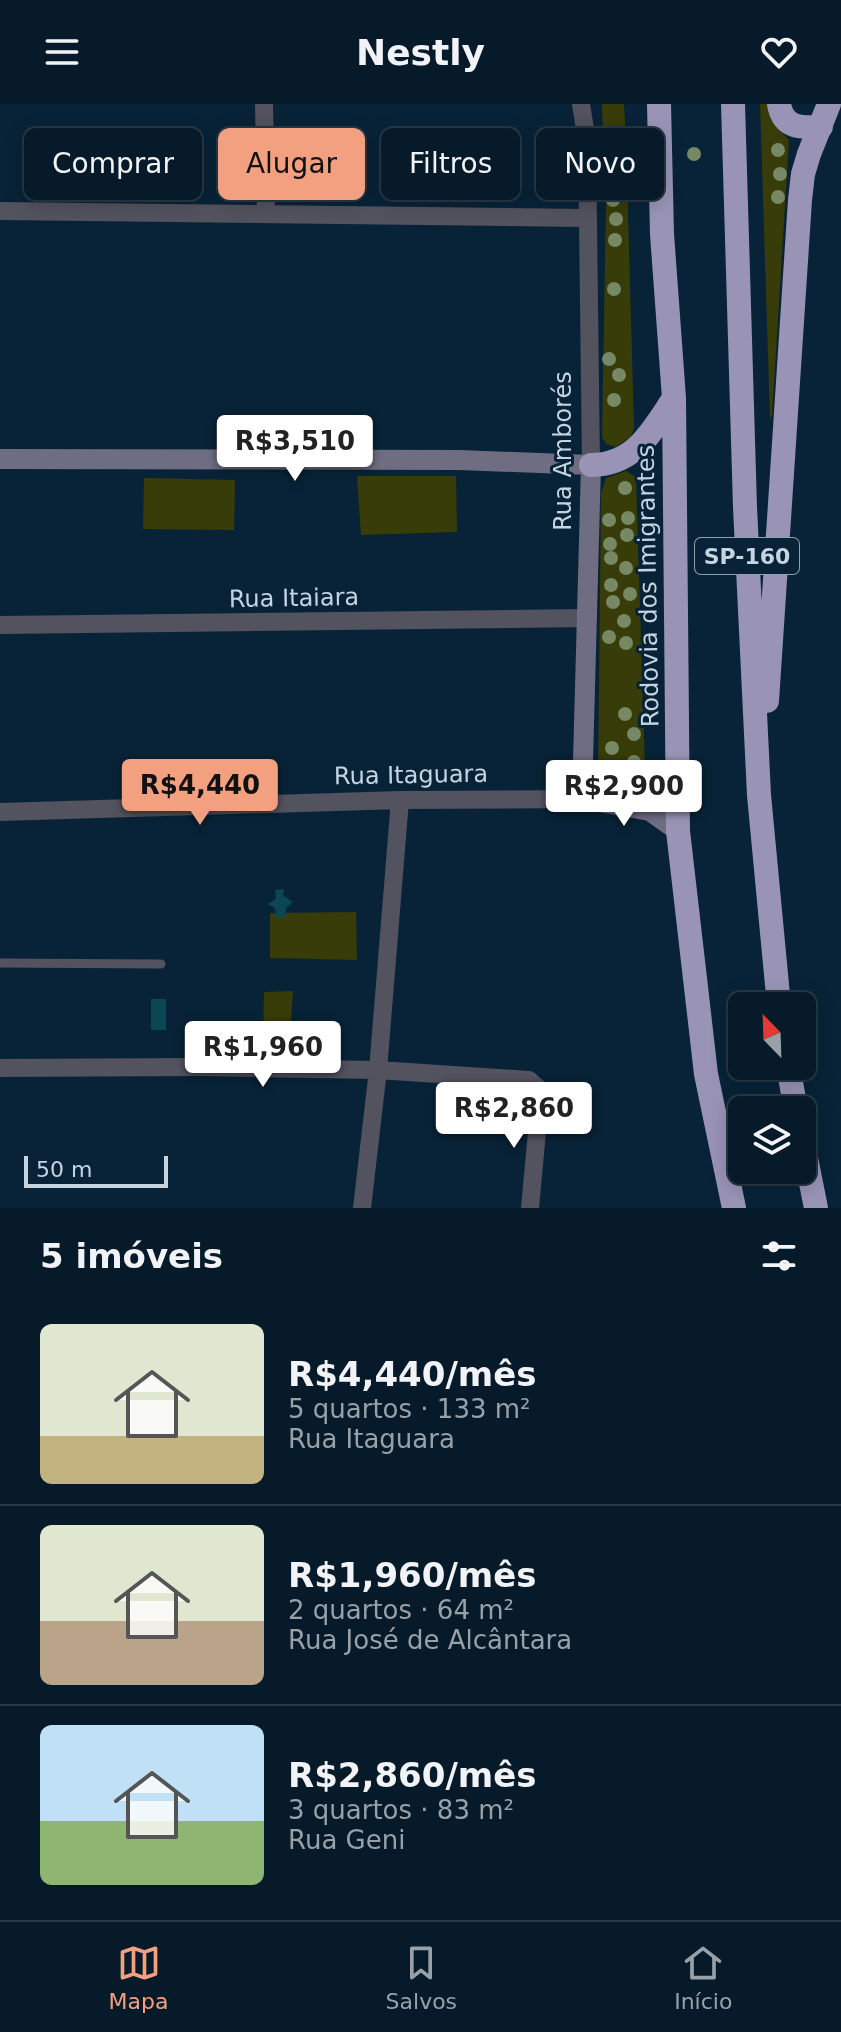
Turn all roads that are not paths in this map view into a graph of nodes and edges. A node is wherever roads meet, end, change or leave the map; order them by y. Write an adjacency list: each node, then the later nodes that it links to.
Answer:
1 (264, 104): 8 (street)
2 (581, 104): 9 (street, Rua Amborés)
3 (659, 104): 10 (highway, Rodovia dos Imigrantes / SP-160)
4 (733, 104): 16 (highway, SP-160)
5 (779, 104): 6 (highway)
6 (825, 116): 16 (highway)
7 (0, 211): 8 (street)
8 (266, 214): 9 (street)
9 (587, 218): 12 (street, Rua Amborés)
10 (674, 398): 12 (highway); 15 (highway, Rodovia dos Imigrantes / SP-160)
11 (0, 459): 12 (street)
12 (591, 465): 13 (street, Rua Amborés)
13 (588, 618): 14 (street, Rua Itaiara); 17 (street, Rua Amborés)
14 (0, 625)
15 (677, 765): 17 (street, Rua Itaguara); 20 (highway, Rodovia dos Imigrantes / SP-160)
16 (759, 795): 23 (highway, SP-160)
17 (582, 799): 18 (street, Rua Itaguara); 20 (street, Rua Itaguara)
18 (400, 800): 19 (street, Rua Itaguara); 25 (street)
19 (0, 812)
20 (678, 831): 29 (highway, Rodovia dos Imigrantes / SP-160)
21 (0, 963): 22 (lane)
22 (161, 964)
23 (778, 992)
24 (0, 1068): 25 (street)
25 (378, 1070): 27 (street); 28 (street)
26 (811, 1184): 30 (highway)
27 (362, 1208)
28 (530, 1208)
29 (734, 1208)
30 (816, 1208)

